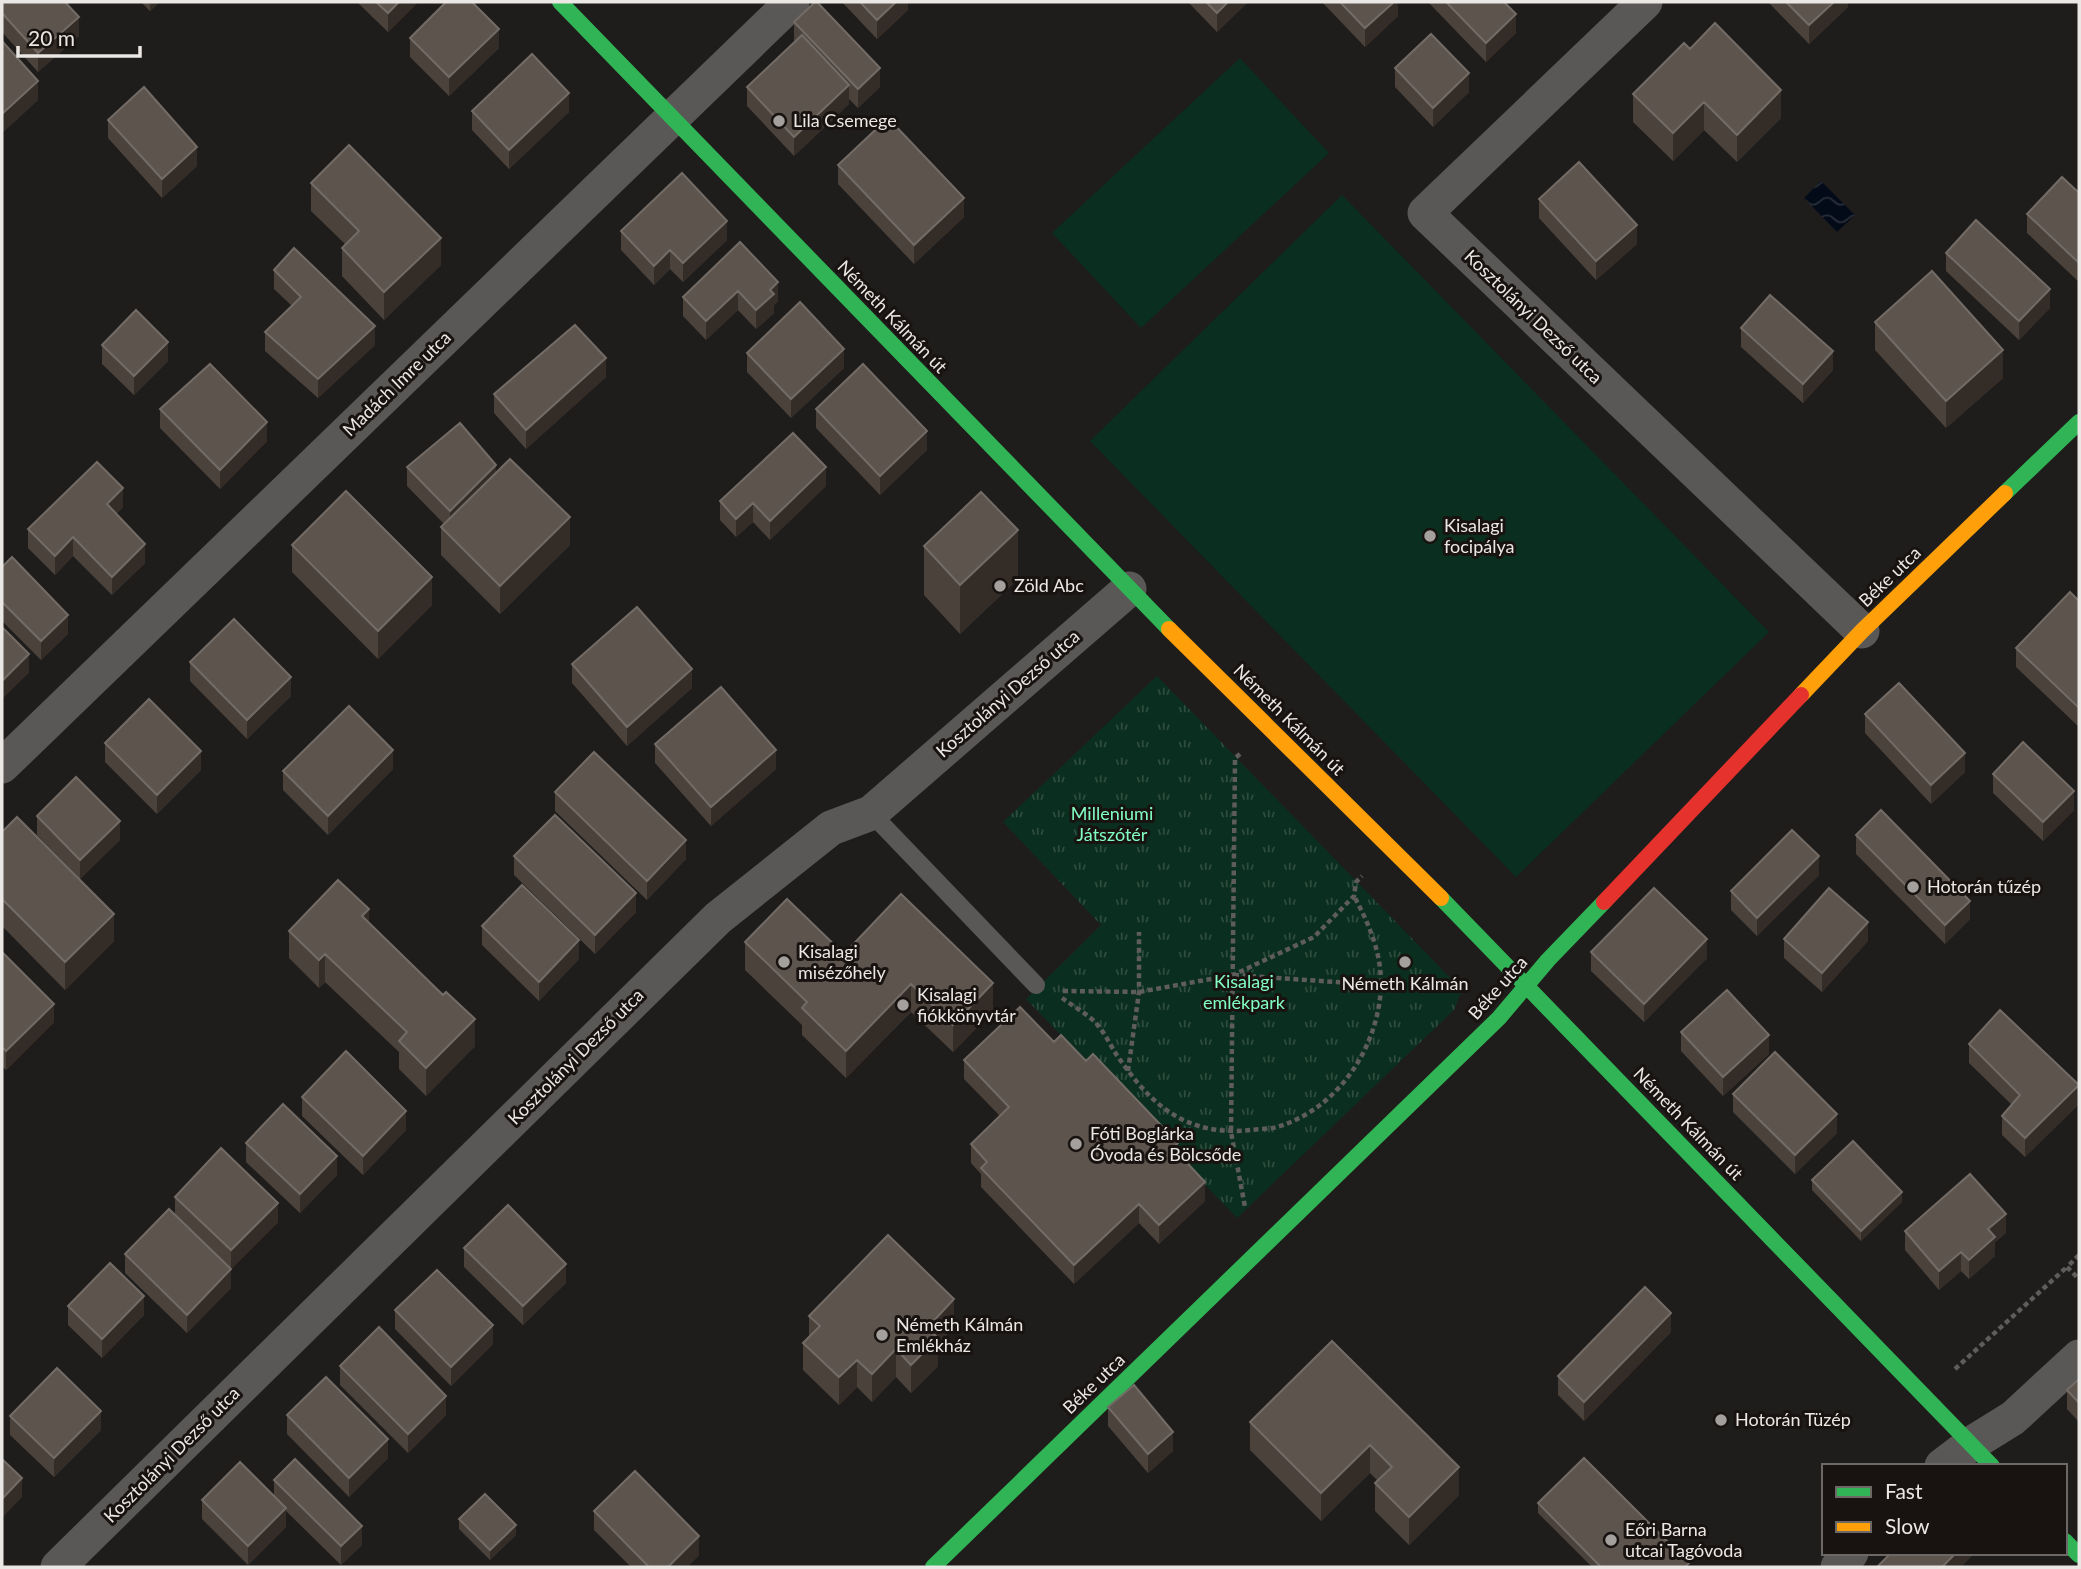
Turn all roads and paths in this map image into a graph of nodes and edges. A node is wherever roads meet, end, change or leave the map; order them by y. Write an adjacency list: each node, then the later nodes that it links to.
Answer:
1 (559, 2): 4 (street, Németh Kálmán út)
2 (792, 2): 4 (street, Madách Imre utca)
3 (1645, 2): 7 (street, Kosztolányi Dezső utca)
4 (672, 119): 6 (street, Németh Kálmán út); 9 (street, Madách Imre utca)
5 (2079, 422): 7 (street, Béke utca)
6 (1129, 589): 8 (street, Németh Kálmán út); 10 (street, Kosztolányi Dezső utca)
7 (1862, 631): 18 (street, Béke utca)
8 (1267, 726): 11 (street, Németh Kálmán út); 14 (path)
9 (2, 766)
10 (871, 813): 15 (lane); 30 (street, Kosztolányi Dezső utca)
11 (1390, 848): 12 (path); 18 (street, Németh Kálmán út)
12 (1354, 896): 14 (path); 16 (path)
13 (1139, 932): 19 (path)
14 (1233, 975): 16 (path); 19 (path); 21 (path)
15 (1036, 985)
16 (1381, 985): 17 (path); 21 (path)
17 (1394, 986)
18 (1527, 986): 22 (street, Béke utca); 28 (street, Németh Kálmán út)
19 (1139, 992): 20 (path); 20 (path)
20 (1128, 1072): 21 (path)
21 (1231, 1132): 22 (path)
22 (1279, 1232): 31 (street, Béke utca)
23 (2079, 1255): 24 (path)
24 (2067, 1267): 25 (path); 27 (path)
25 (2079, 1279)
26 (2079, 1357): 28 (street)
27 (1955, 1369)
28 (1982, 1455): 29 (street)
29 (1949, 1464)
30 (58, 1567)
31 (933, 1567)

